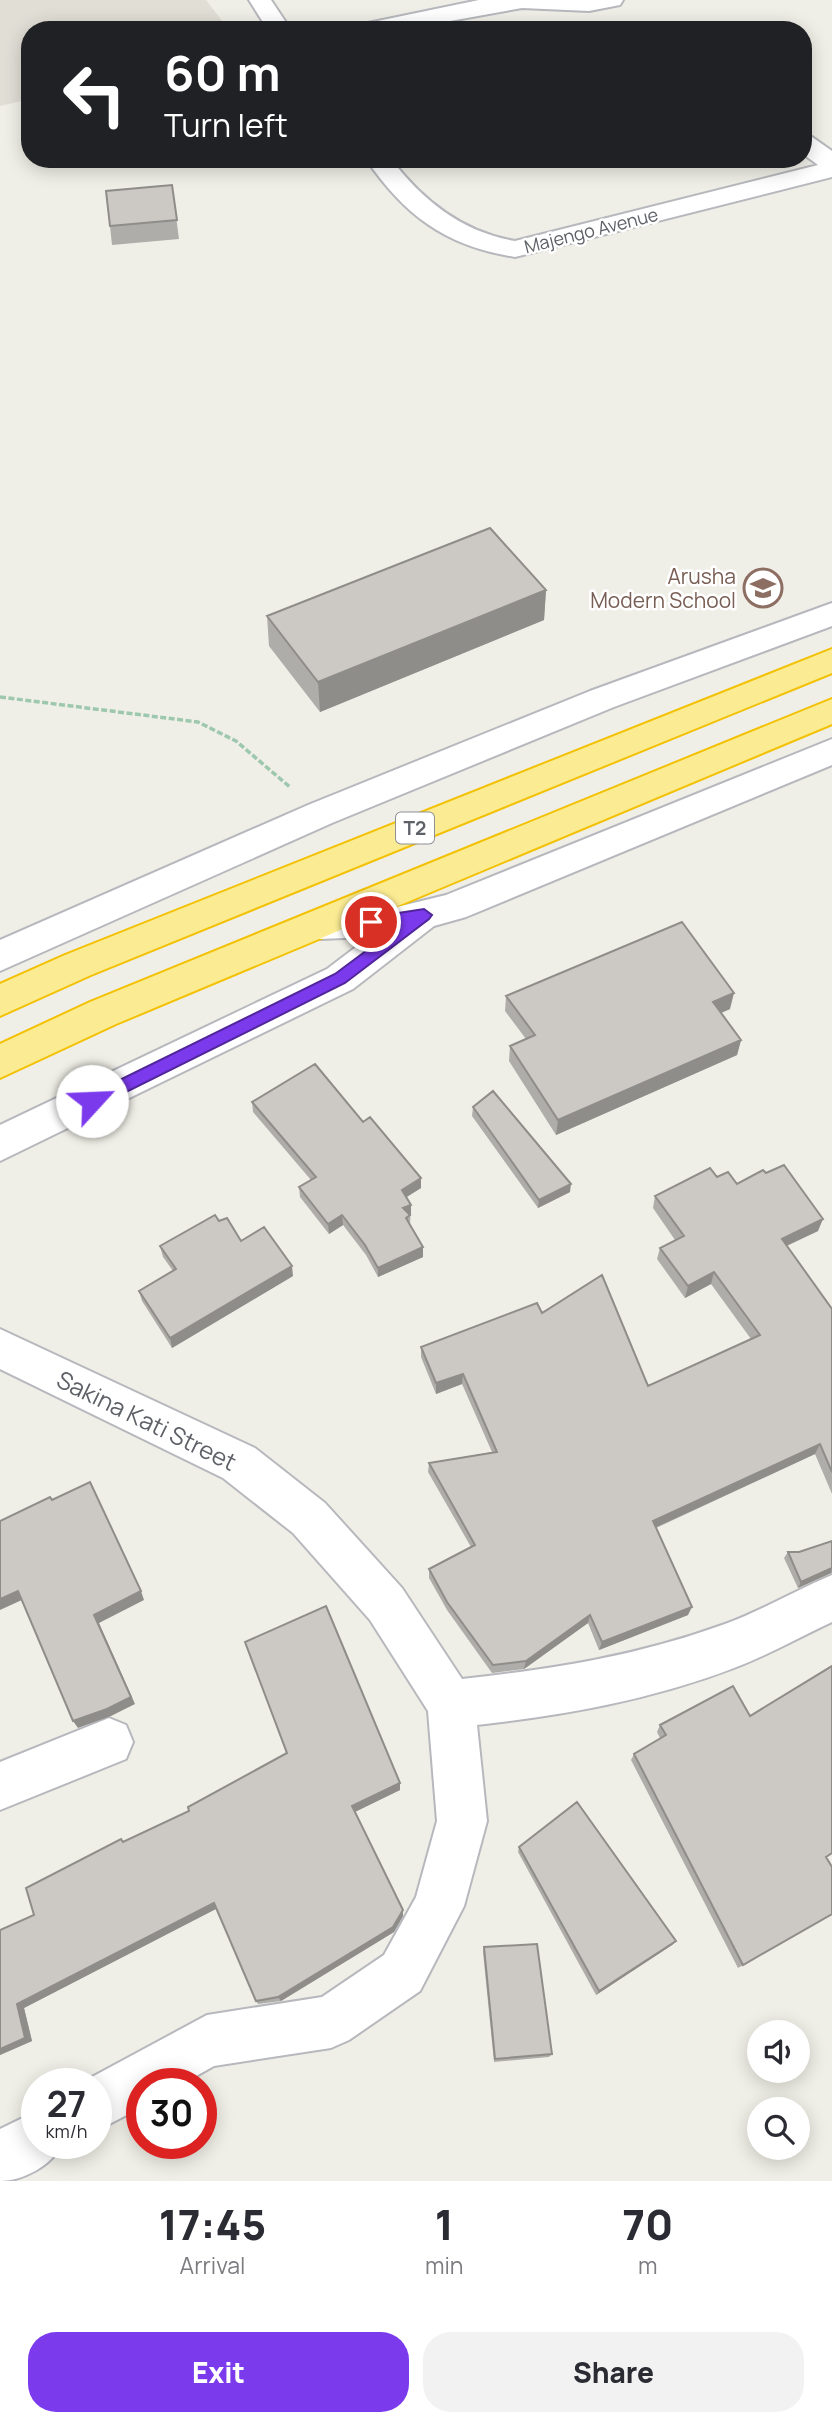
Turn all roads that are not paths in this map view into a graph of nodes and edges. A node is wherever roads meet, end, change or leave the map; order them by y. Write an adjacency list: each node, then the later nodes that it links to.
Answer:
1 (260, 0): 3 (street)
2 (612, 0): 4 (street)
3 (274, 21)
4 (413, 21)
5 (812, 149): 6 (street)
6 (832, 166): 7 (street, Majengo Avenue)
7 (384, 168)
8 (832, 614): 14 (street)
9 (832, 660): 15 (highway, T2)
10 (832, 711): 13 (highway, T2)
11 (832, 751): 12 (street)
12 (424, 915): 13 (street); 17 (street)
13 (320, 925): 16 (highway, T2)
14 (0, 956)
15 (0, 1001)
16 (0, 1062)
17 (0, 1144)
18 (0, 1348): 20 (street, Sakina Kati Street)
19 (832, 1598): 20 (street)
20 (451, 1704): 23 (street, Sakina Kati Street)
21 (109, 1742): 22 (street)
22 (0, 1786)
23 (112, 2095)
24 (21, 2147): 25 (street)
25 (0, 2159)

